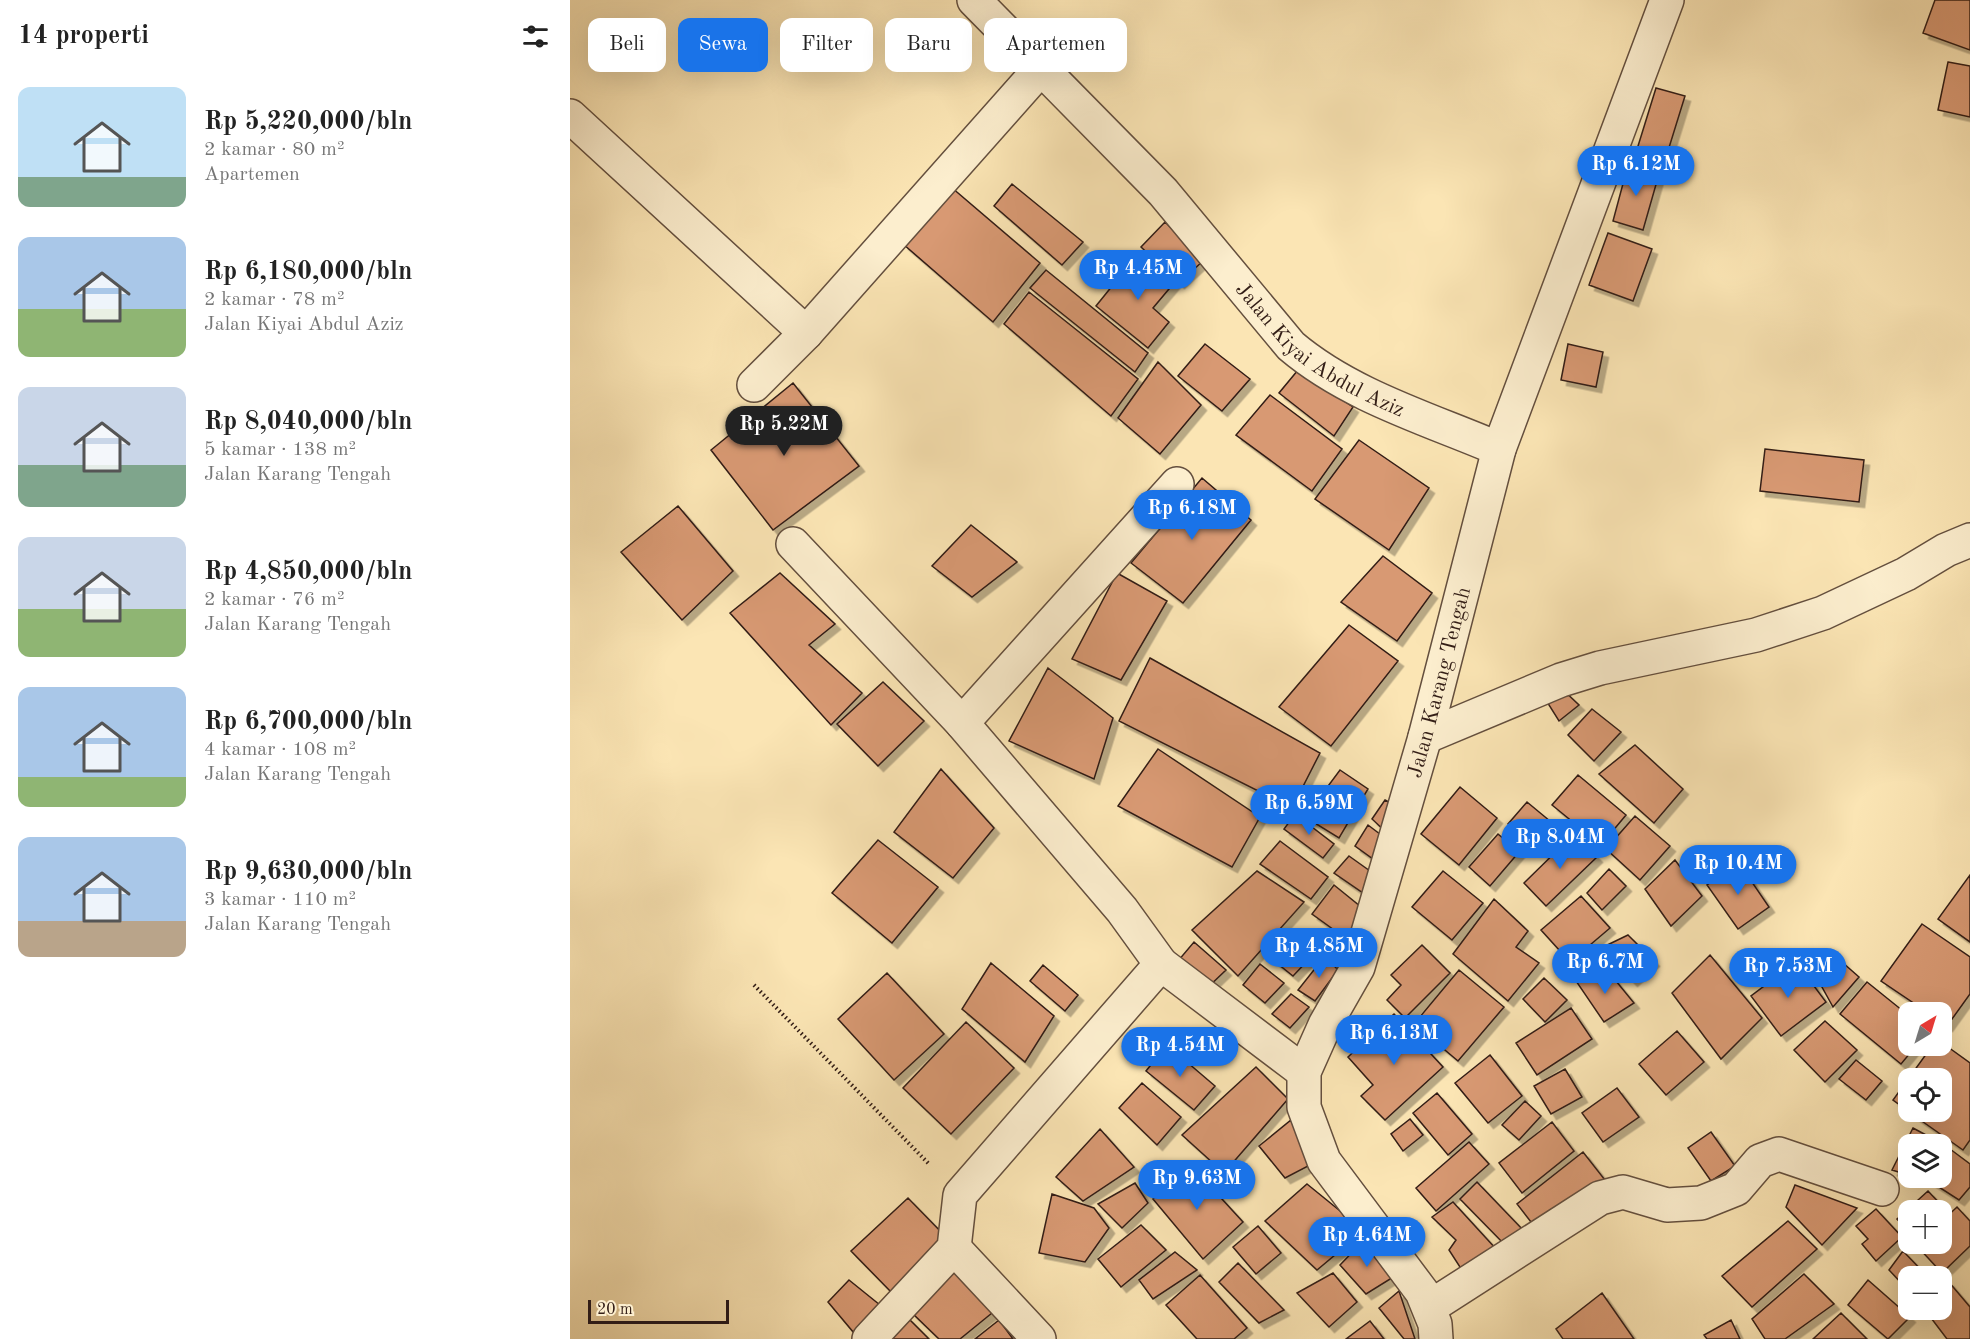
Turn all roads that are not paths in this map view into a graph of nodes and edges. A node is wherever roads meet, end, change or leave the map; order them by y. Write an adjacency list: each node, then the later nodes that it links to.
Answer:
1 (974, 0): 3 (street, Jalan Kiyai Abdul Aziz)
2 (1667, 0): 9 (street, Jalan Karang Tengah)
3 (992, 18)
4 (1038, 72): 7 (street)
5 (1047, 72): 9 (street, Jalan Kiyai Abdul Aziz)
6 (570, 116): 7 (street)
7 (806, 333): 8 (street)
8 (754, 385)
9 (1499, 449): 14 (street, Jalan Karang Tengah)
10 (1177, 484): 13 (street)
11 (1970, 540): 14 (street)
12 (794, 544): 13 (street)
13 (962, 723): 15 (street)
14 (1425, 737): 16 (street, Jalan Karang Tengah)
15 (1161, 964): 16 (street); 18 (street)
16 (1304, 1072): 19 (street, Jalan Karang Tengah)
17 (1882, 1189): 19 (street)
18 (954, 1248): 20 (street); 21 (street)
19 (1430, 1307): 22 (street, Jalan Karang Tengah)
20 (869, 1339)
21 (1039, 1339)
22 (1436, 1339)

